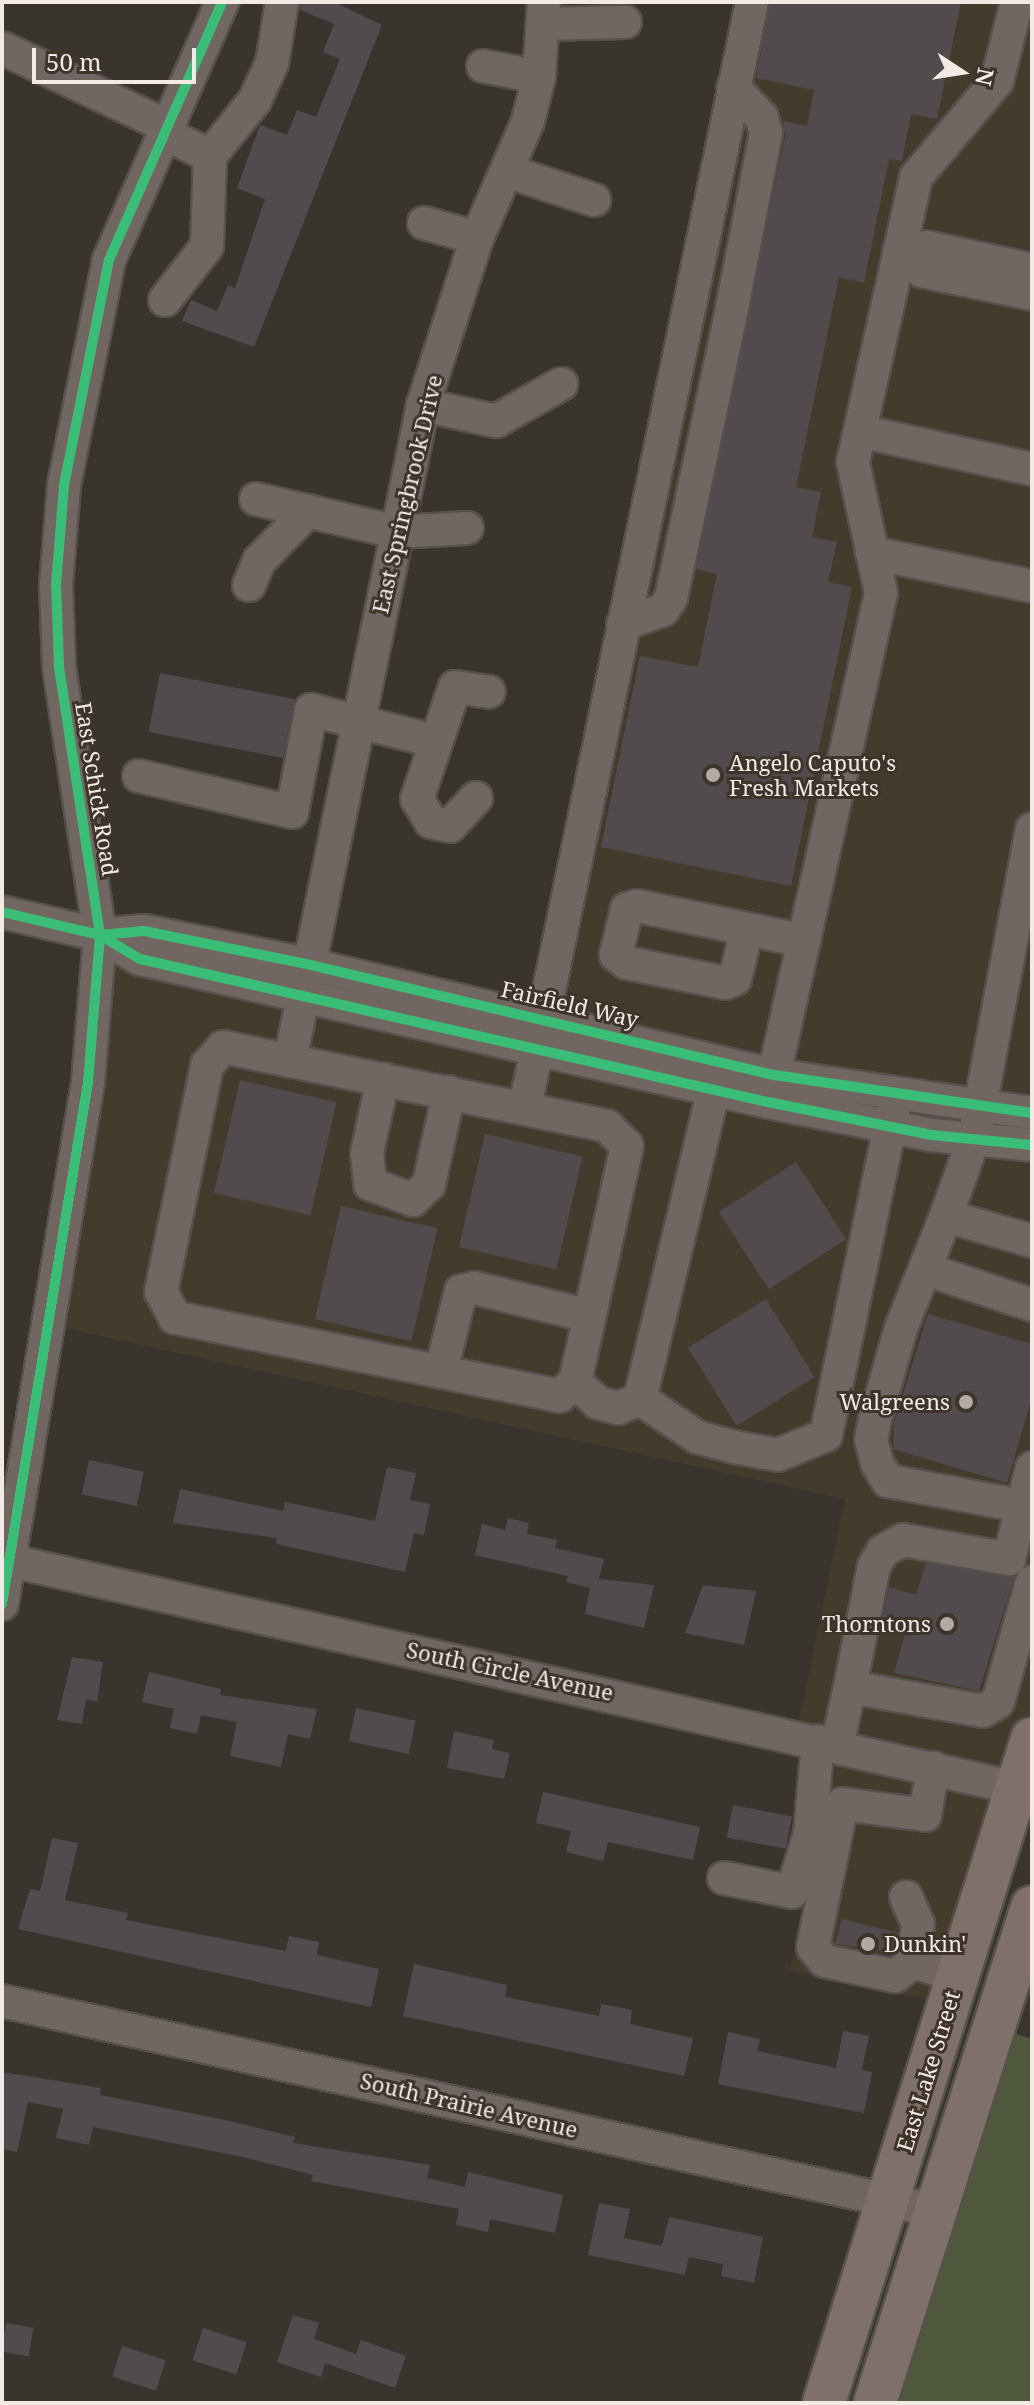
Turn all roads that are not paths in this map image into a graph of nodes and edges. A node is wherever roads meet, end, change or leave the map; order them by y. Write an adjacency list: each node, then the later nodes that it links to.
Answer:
1 (222, 2): 11 (street, East Schick Road)
2 (282, 2): 12 (street)
3 (752, 2): 44 (street)
4 (1017, 2): 7 (street)
5 (544, 13): 6 (street); 10 (street, East Springbrook Drive)
6 (625, 22)
7 (1020, 40): 17 (street)
8 (2, 48): 11 (street)
9 (483, 66): 10 (street)
10 (539, 77): 13 (street, East Springbrook Drive)
11 (164, 125): 12 (street); 40 (street, East Schick Road)
12 (210, 156): 20 (street)
13 (507, 171): 14 (street); 16 (street, East Springbrook Drive)
14 (594, 200)
15 (424, 223): 16 (street)
16 (477, 238): 22 (street, East Springbrook Drive)
17 (899, 252): 18 (street); 19 (street); 23 (street)
18 (1032, 270)
19 (1032, 294)
20 (165, 300)
21 (561, 384): 22 (street)
22 (423, 405): 28 (street, East Springbrook Drive)
23 (860, 431): 24 (street); 29 (street)
24 (1032, 469)
25 (256, 499): 26 (street)
26 (308, 511): 28 (street); 30 (street)
27 (467, 528): 28 (street)
28 (397, 532): 33 (street, East Springbrook Drive)
29 (872, 553): 31 (street); 41 (street)
30 (249, 585)
31 (1032, 586)
32 (489, 692): 34 (street)
33 (359, 717): 34 (street); 35 (street); 42 (street, East Springbrook Drive)
34 (434, 741): 36 (street)
35 (139, 776)
36 (476, 798)
37 (1032, 829): 53 (street)
38 (2, 912): 40 (street, Fairfield Way)
39 (747, 929): 41 (street)
40 (100, 935): 42 (street, Fairfield Way); 43 (street, Fairfield Way); 66 (street, East Schick Road)
41 (804, 941): 48 (street)
42 (311, 965): 43 (street, East Springbrook Drive); 44 (street, Fairfield Way)
43 (303, 996): 44 (street, Fairfield Way); 45 (street, East Springbrook Drive)
44 (541, 1032): 46 (street, Fairfield Way); 51 (street)
45 (290, 1061): 47 (street); 61 (street)
46 (717, 1073): 48 (street, Fairfield Way); 63 (street)
47 (383, 1079): 49 (street); 49 (street)
48 (771, 1088): 50 (street, Fairfield Way); 54 (street, Fairfield Way)
49 (449, 1092): 51 (street)
50 (897, 1095): 53 (street, Fairfield Way); 54 (street)
51 (525, 1107): 60 (street)
52 (1032, 1113): 53 (street, Fairfield Way)
53 (977, 1124): 54 (street, Fairfield Way); 55 (street, Fairfield Way); 56 (street)
54 (890, 1126): 63 (street)
55 (1032, 1145)
56 (946, 1216): 57 (street); 58 (street)
57 (1032, 1241)
58 (925, 1269): 59 (street); 65 (street)
59 (1032, 1305)
60 (589, 1316): 61 (street); 62 (street)
61 (441, 1371): 62 (street)
62 (575, 1382): 63 (street)
63 (640, 1399)
64 (1032, 1468): 65 (street)
65 (1026, 1507): 67 (street)
66 (6, 1560): 68 (street, East Schick Road); 71 (street, South Circle Avenue)
67 (1024, 1574): 69 (street); 69 (street)
68 (2, 1604)
69 (850, 1687): 71 (street)
70 (1032, 1739): 73 (main road, East Lake Street)
71 (828, 1743): 72 (street, South Circle Avenue); 74 (street)
72 (933, 1768): 73 (street, South Circle Avenue); 77 (street)
73 (1016, 1788): 78 (main road, East Lake Street)
74 (724, 1878)
75 (906, 1897): 77 (street)
76 (1031, 1912): 79 (main road)
77 (913, 1962): 78 (street)
78 (958, 1976): 81 (main road, East Lake Street)
79 (1019, 1994): 82 (main road)
80 (2, 2001): 81 (street, South Prairie Avenue)
81 (889, 2199): 82 (street, South Prairie Avenue); 83 (main road, East Lake Street)
82 (935, 2211): 84 (main road)
83 (824, 2403)
84 (875, 2403)

